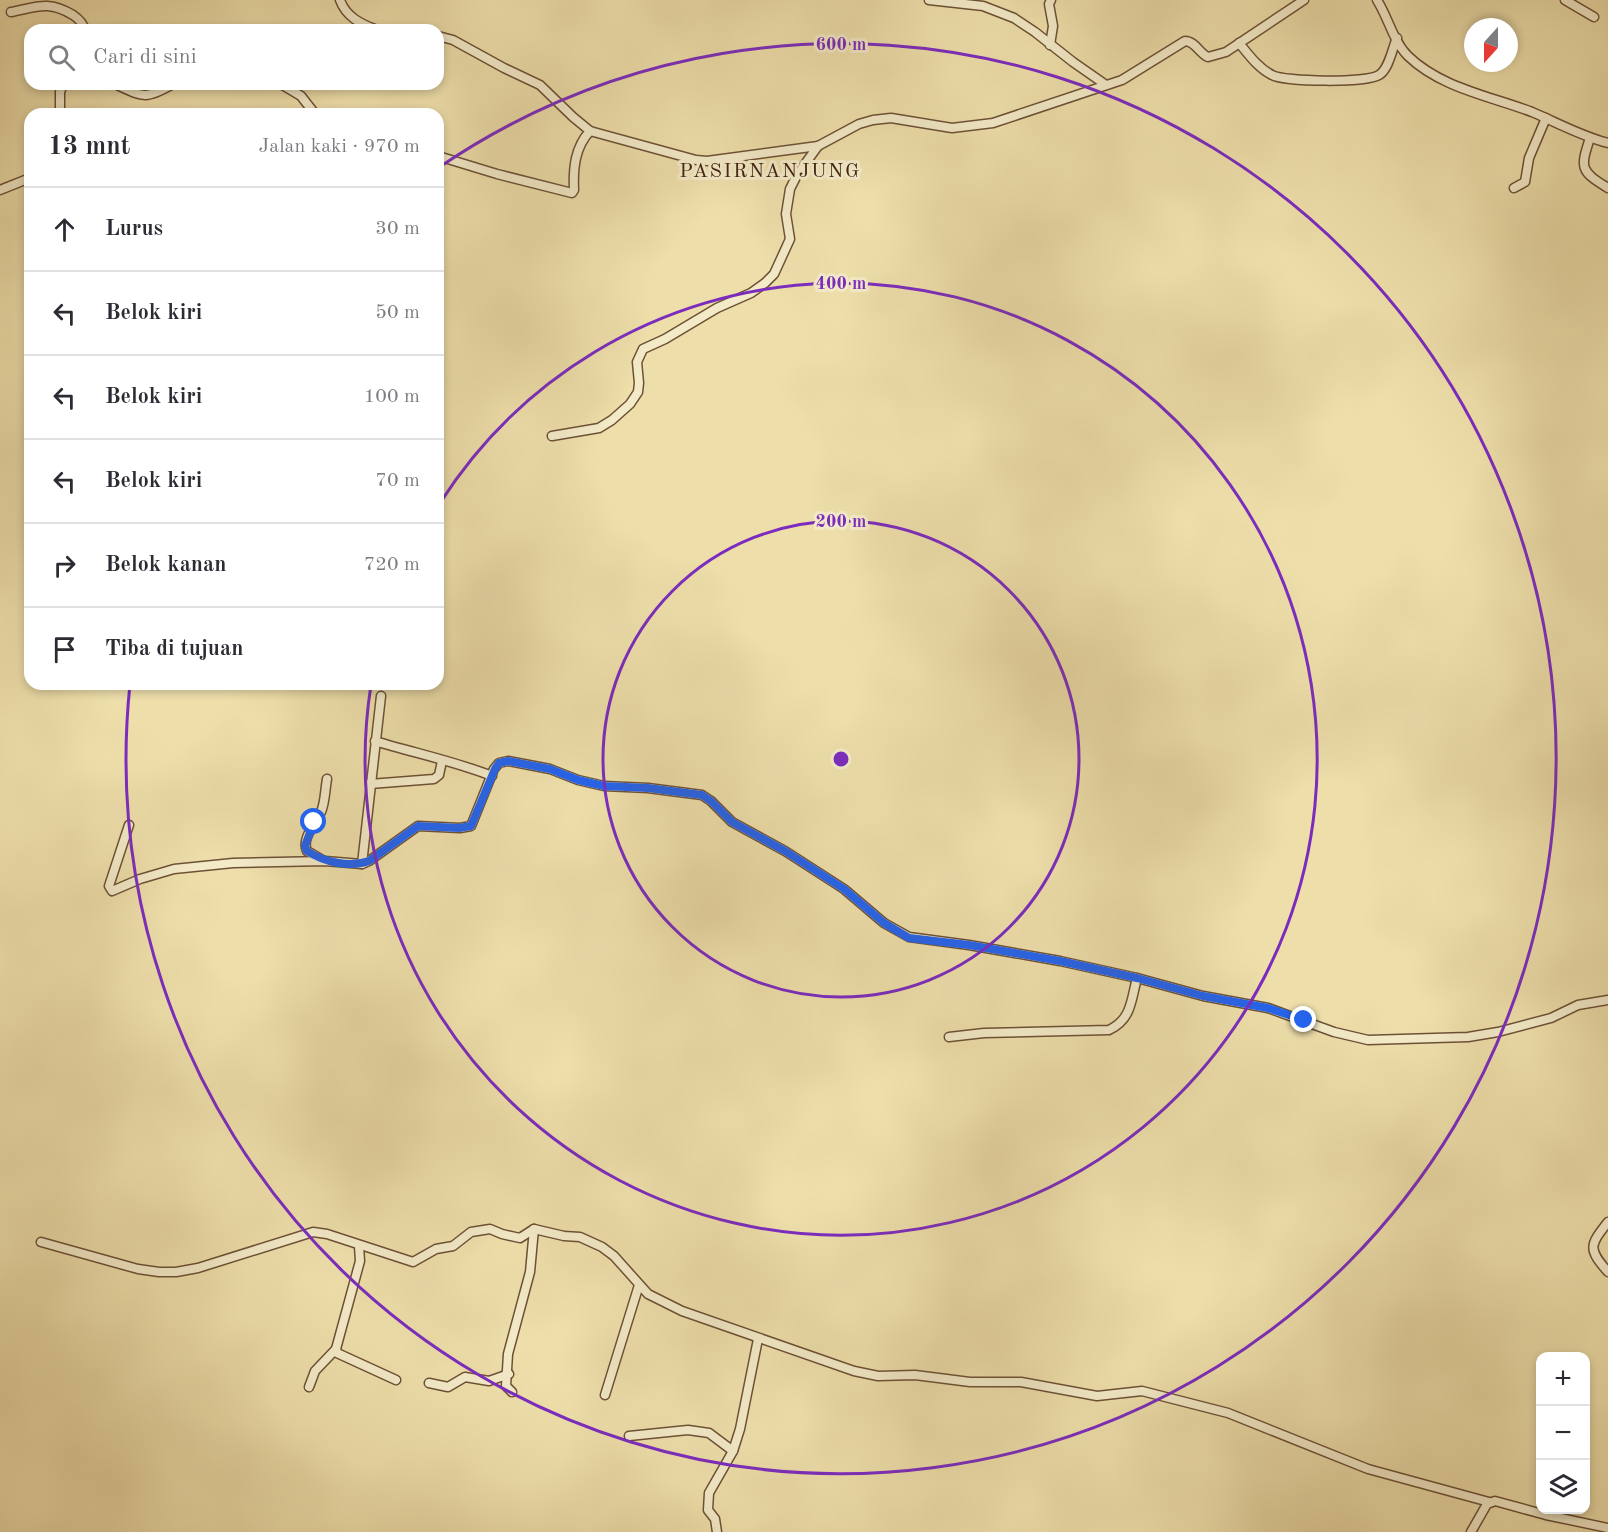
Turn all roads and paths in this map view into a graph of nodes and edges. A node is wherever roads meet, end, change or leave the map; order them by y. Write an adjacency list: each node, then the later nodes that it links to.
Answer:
1 (340, 0): 10 (street)
2 (929, 0): 14 (street)
3 (1051, 0): 14 (street)
4 (1304, 0): 13 (street)
5 (1377, 0): 12 (street)
6 (1565, 0): 8 (street)
7 (11, 12): 9 (street)
8 (1594, 17)
9 (82, 24)
10 (362, 24)
11 (444, 38): 23 (street)
12 (1397, 38): 13 (street); 22 (street)
13 (1239, 43): 15 (street)
14 (1050, 45): 15 (street)
15 (1106, 85): 26 (street)
16 (62, 90): 20 (street)
17 (128, 90): 18 (street)
18 (160, 90)
19 (291, 90): 21 (street)
20 (61, 108)
21 (310, 108)
22 (1546, 118): 24 (street); 29 (street)
23 (590, 131): 26 (street); 27 (street)
24 (1590, 138): 25 (street); 30 (street)
25 (1608, 143)
26 (818, 146): 32 (street)
27 (444, 158)
28 (24, 180): 31 (street)
29 (1514, 188)
30 (1608, 188)
31 (0, 190)
32 (552, 436)
33 (381, 696): 34 (street)
34 (375, 741): 35 (street); 38 (street)
35 (442, 761): 36 (street); 38 (street)
36 (492, 776): 41 (street); 42 (street)
37 (327, 779): 40 (street)
38 (370, 784): 41 (street)
39 (129, 825): 40 (street)
40 (325, 861): 41 (street)
41 (362, 864)
42 (1137, 978): 43 (street); 44 (street)
43 (1608, 1000)
44 (949, 1037)
45 (1608, 1222): 49 (street)
46 (534, 1229): 48 (street); 50 (street); 53 (street)
47 (41, 1242): 48 (street)
48 (358, 1246): 52 (street)
49 (1608, 1272)
50 (639, 1285): 51 (street); 58 (street)
51 (758, 1338): 60 (street); 61 (street)
52 (336, 1349): 54 (street); 56 (street)
53 (509, 1374): 55 (street); 57 (street)
54 (396, 1380)
55 (429, 1383)
56 (309, 1387)
57 (512, 1392)
58 (605, 1395)
59 (629, 1436): 60 (street)
60 (733, 1451): 63 (street)
61 (1489, 1502): 62 (street); 64 (street)
62 (1608, 1528)
63 (717, 1532)
64 (1471, 1532)

